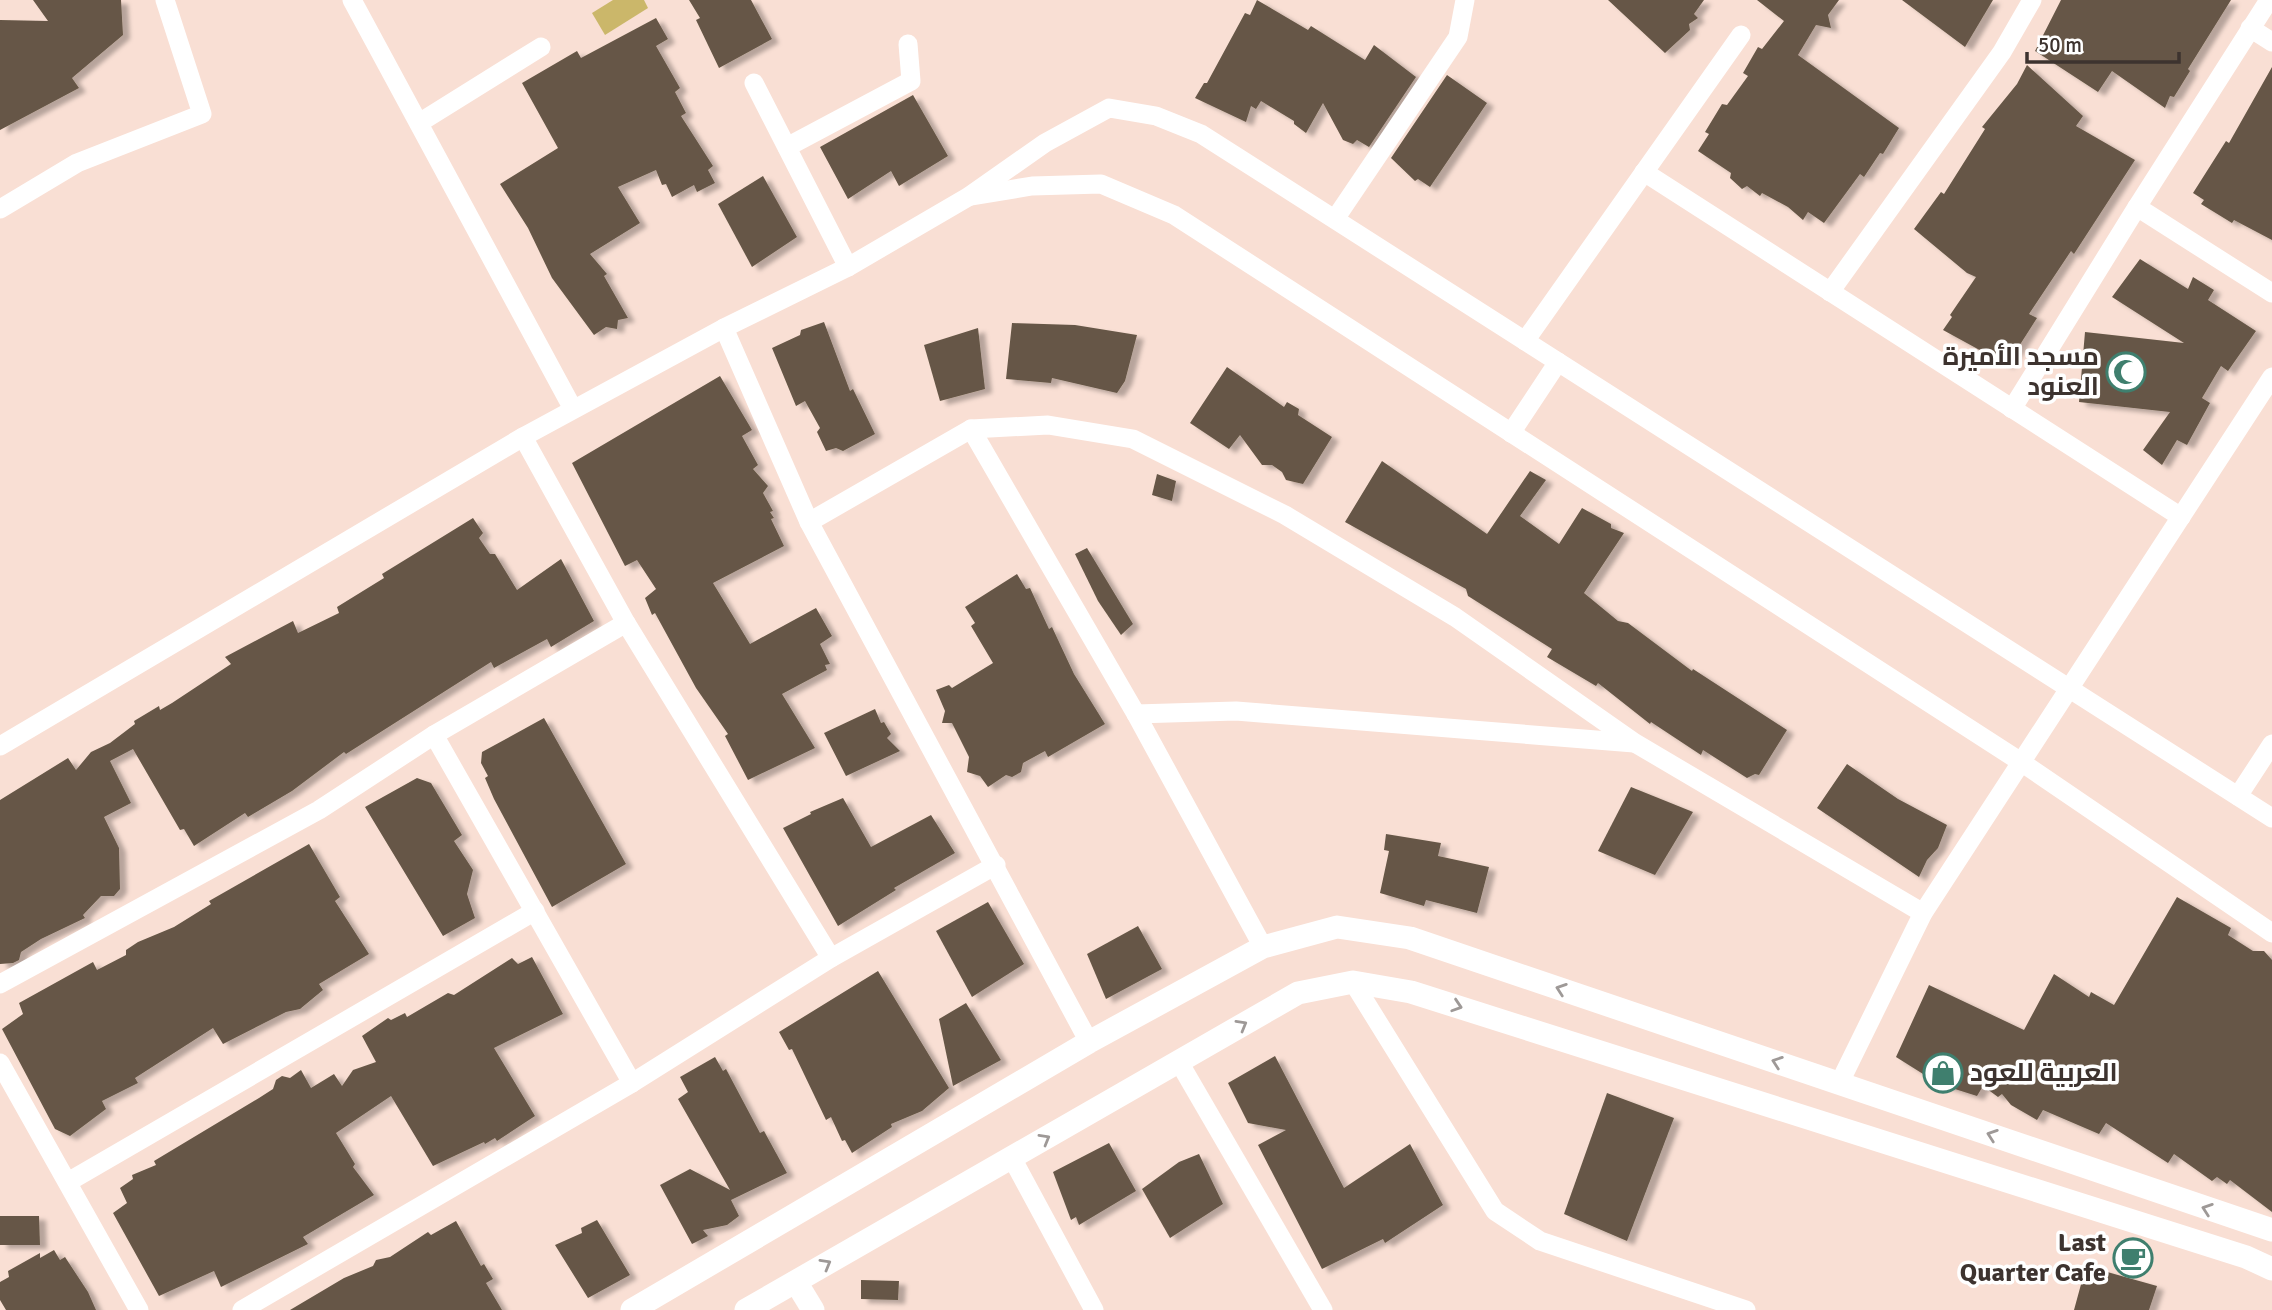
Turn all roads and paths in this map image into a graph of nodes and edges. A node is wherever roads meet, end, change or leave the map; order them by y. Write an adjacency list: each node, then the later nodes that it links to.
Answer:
1 (164, 0): 17 (street)
2 (352, 0): 12 (street)
3 (1465, 0): 18 (street)
4 (2032, 0): 20 (street)
5 (2269, 0): 6 (street)
6 (2250, 28): 8 (street); 16 (street)
7 (1741, 34): 14 (street)
8 (2272, 42)
9 (908, 44): 13 (street)
10 (541, 47): 12 (street)
11 (754, 83): 13 (street)
12 (419, 123): 26 (street)
13 (787, 147): 19 (street)
14 (1644, 172): 20 (street); 23 (street)
15 (968, 197): 18 (street); 19 (street); 29 (street)
16 (2137, 207): 21 (street); 27 (street)
17 (0, 209)
18 (1335, 219): 23 (street)
19 (848, 267): 22 (street)
20 (1830, 292): 27 (street)
21 (2272, 293)
22 (724, 328): 26 (street); 32 (street)
23 (1525, 341): 24 (street)
24 (1558, 362): 29 (street); 34 (street)
25 (2272, 377): 31 (street)
26 (573, 408): 30 (street)
27 (2012, 409): 31 (street)
28 (971, 429): 32 (street); 35 (street); 37 (street)
29 (1511, 433): 40 (street)
30 (523, 437): 33 (street); 39 (street)
31 (2181, 517): 34 (street)
32 (809, 522): 43 (street)
33 (626, 623): 36 (street); 48 (street)
34 (2069, 689): 40 (street); 41 (street)
35 (1136, 714): 37 (street); 47 (street)
36 (434, 735): 44 (street); 50 (street)
37 (1634, 743): 45 (street)
38 (2272, 744): 41 (street)
39 (0, 746)
40 (2021, 762): 45 (street); 46 (street)
41 (2238, 796): 42 (street)
42 (2272, 817)
43 (996, 865): 48 (street); 51 (street)
44 (535, 911): 54 (street); 57 (street)
45 (1923, 913): 55 (street)
46 (2272, 933)
47 (1263, 947): 51 (street); 55 (street, one-way to 47)
48 (831, 958): 54 (street)
49 (1353, 982): 52 (street, one-way to 49); 59 (street, one-way to 59); 68 (street)
50 (0, 984)
51 (1089, 1042): 64 (street)
52 (1179, 1062): 56 (street, one-way to 52); 67 (street)
53 (0, 1063): 57 (street)
54 (632, 1083): 63 (street)
55 (1839, 1084): 58 (street, one-way to 55)
56 (1012, 1158): 60 (street, one-way to 56); 66 (street)
57 (68, 1182): 62 (street)
58 (2272, 1230)
59 (2272, 1269)
60 (796, 1282): 61 (street); 65 (street)
61 (753, 1308)
62 (139, 1310)
63 (242, 1310)
64 (632, 1310)
65 (813, 1310)
66 (1094, 1310)
67 (1323, 1310)
68 (1746, 1310)

